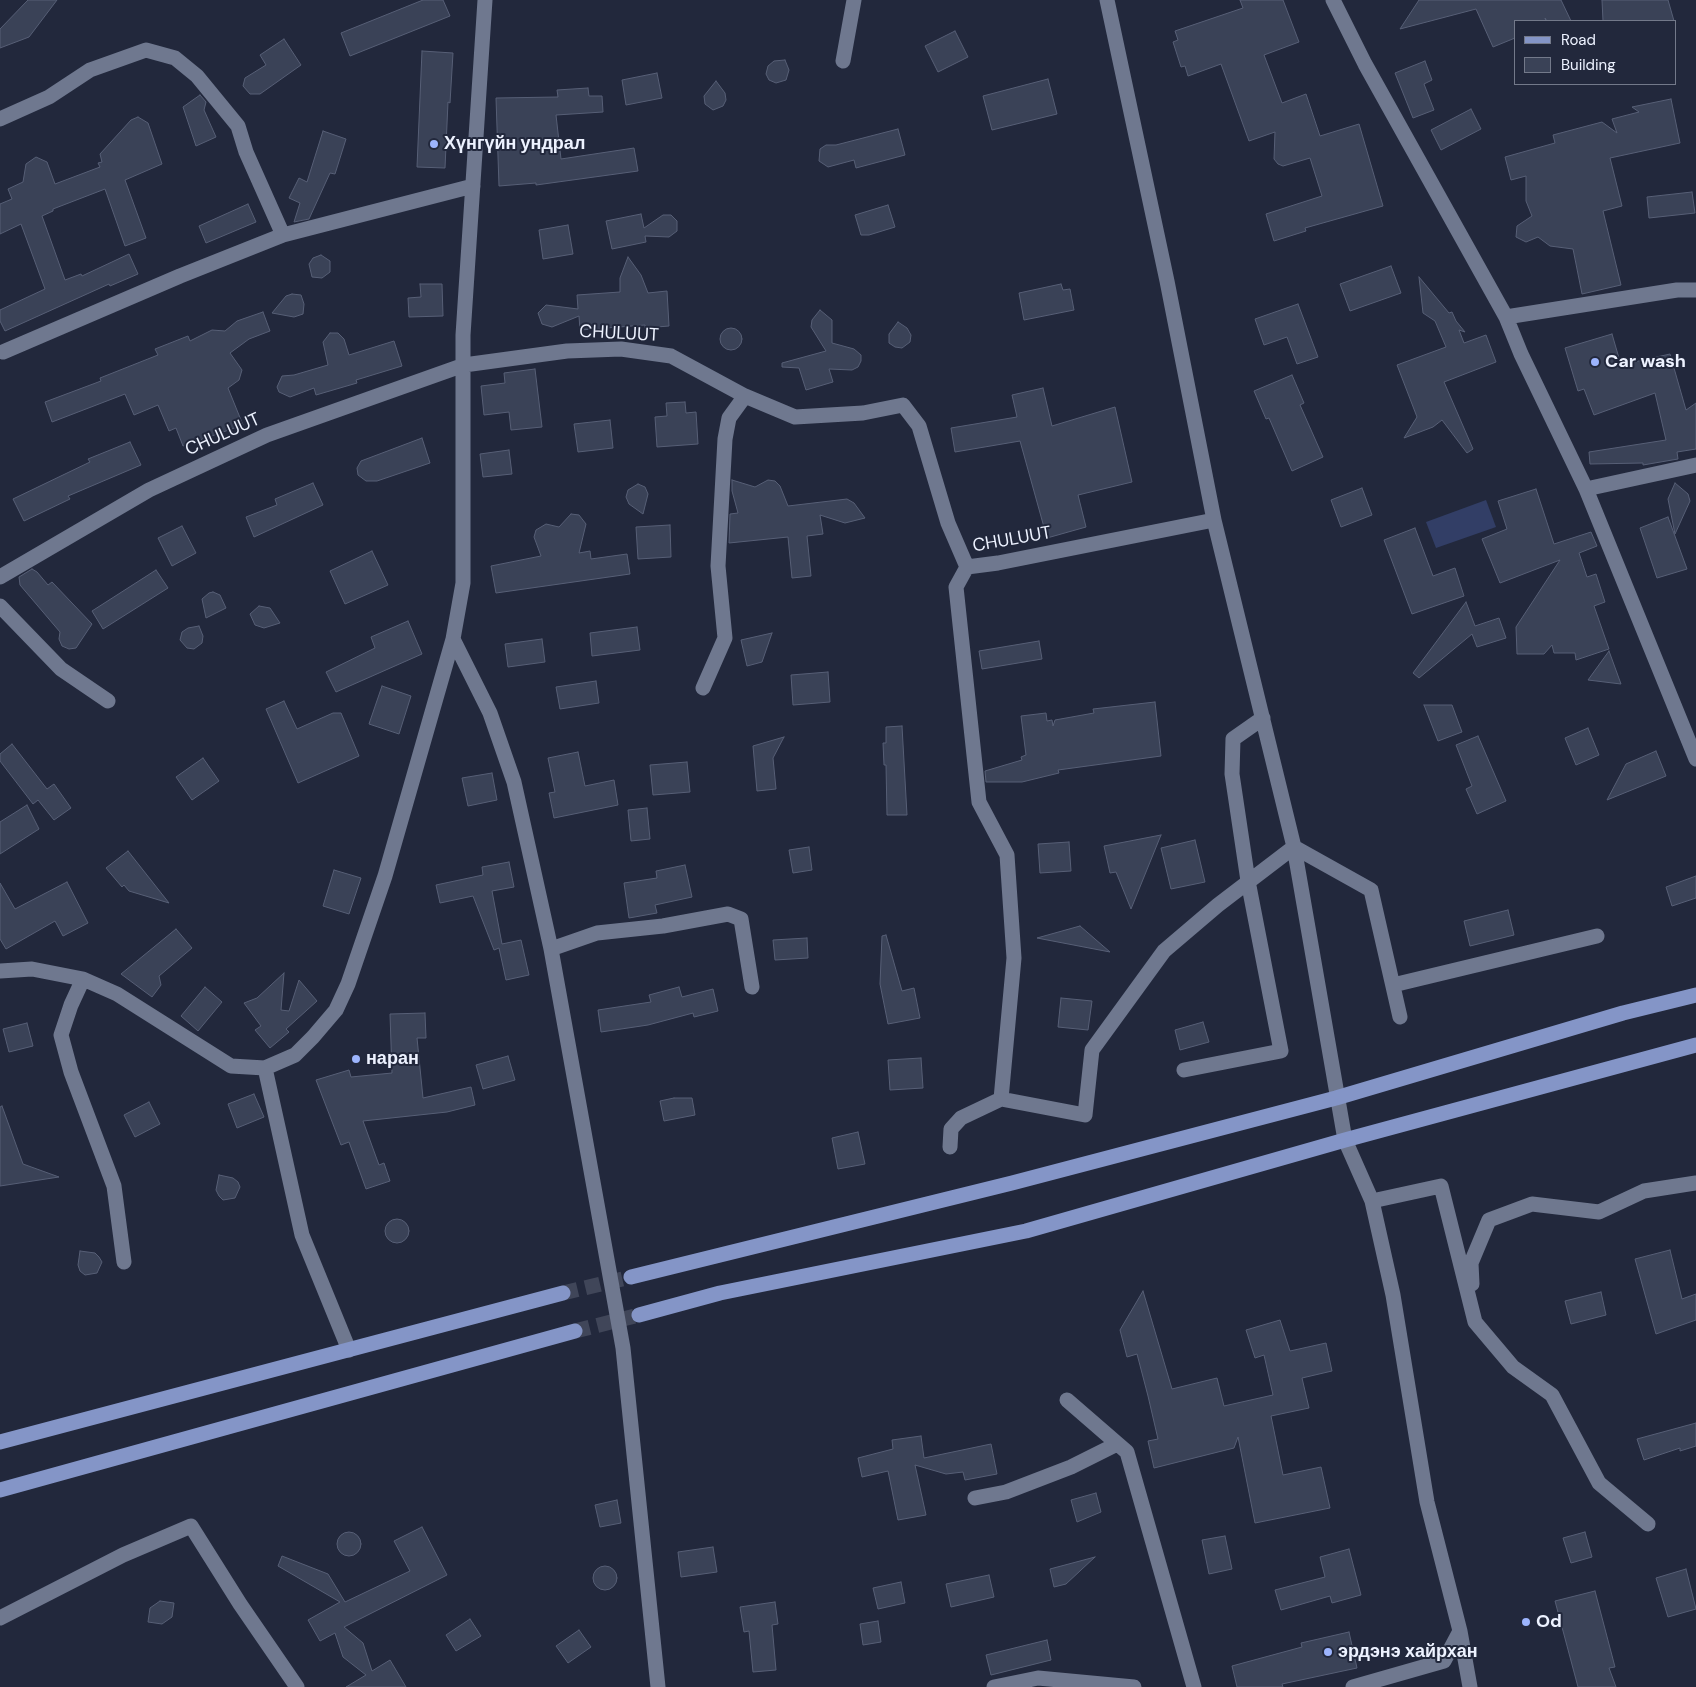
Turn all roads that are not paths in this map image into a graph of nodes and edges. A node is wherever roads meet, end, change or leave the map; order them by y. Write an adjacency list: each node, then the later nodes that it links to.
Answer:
1 (485, 0): 7 (street)
2 (854, 0): 5 (street)
3 (1107, 0): 16 (street)
4 (1333, 0): 10 (street)
5 (842, 61)
6 (0, 119): 8 (street)
7 (473, 186): 8 (street); 12 (street)
8 (283, 235): 11 (street)
9 (1696, 290): 10 (street)
10 (1506, 317): 15 (street)
11 (3, 352)
12 (464, 365): 13 (street, CHULUUT); 18 (street, CHULUUT); 20 (street)
13 (745, 396): 17 (street, CHULUUT); 21 (street)
14 (1696, 465): 15 (street)
15 (1586, 489): 24 (street)
16 (1214, 520): 17 (street, CHULUUT); 23 (street)
17 (967, 567): 39 (street)
18 (0, 577)
19 (0, 606): 22 (street)
20 (453, 639): 28 (street); 36 (street)
21 (703, 688)
22 (108, 701)
23 (1263, 718): 25 (street); 26 (street)
24 (1696, 759)
25 (1294, 847): 26 (street); 31 (street); 38 (street)
26 (1248, 881): 37 (street); 39 (street)
27 (1597, 936): 31 (street)
28 (551, 949): 32 (street); 60 (street)
29 (0, 971): 30 (street)
30 (83, 979): 36 (street); 44 (street)
31 (1393, 985): 34 (street)
32 (752, 987)
33 (1696, 995): 38 (main road)
34 (1400, 1017)
35 (1696, 1045): 40 (main road)
36 (265, 1068): 50 (street)
37 (1184, 1070)
38 (1336, 1098): 40 (street); 45 (main road)
39 (1001, 1099): 41 (street)
40 (1345, 1140): 43 (street); 47 (main road)
41 (950, 1147)
42 (1696, 1183): 48 (street)
43 (1372, 1201): 48 (street); 58 (street)
44 (124, 1262)
45 (631, 1277)
46 (563, 1293): 50 (main road)
47 (638, 1315)
48 (1475, 1322): 56 (street)
49 (575, 1331): 54 (main road)
50 (349, 1350): 52 (main road)
51 (1067, 1400): 53 (street)
52 (0, 1442)
53 (1117, 1444): 55 (street); 63 (street)
54 (0, 1490)
55 (976, 1498)
56 (1648, 1524)
57 (0, 1618): 59 (street)
58 (1460, 1631): 64 (street); 65 (street)
59 (297, 1687)
60 (658, 1687)
61 (994, 1687): 62 (street)
62 (1134, 1687)
63 (1194, 1687)
64 (1353, 1687)
65 (1470, 1687)

